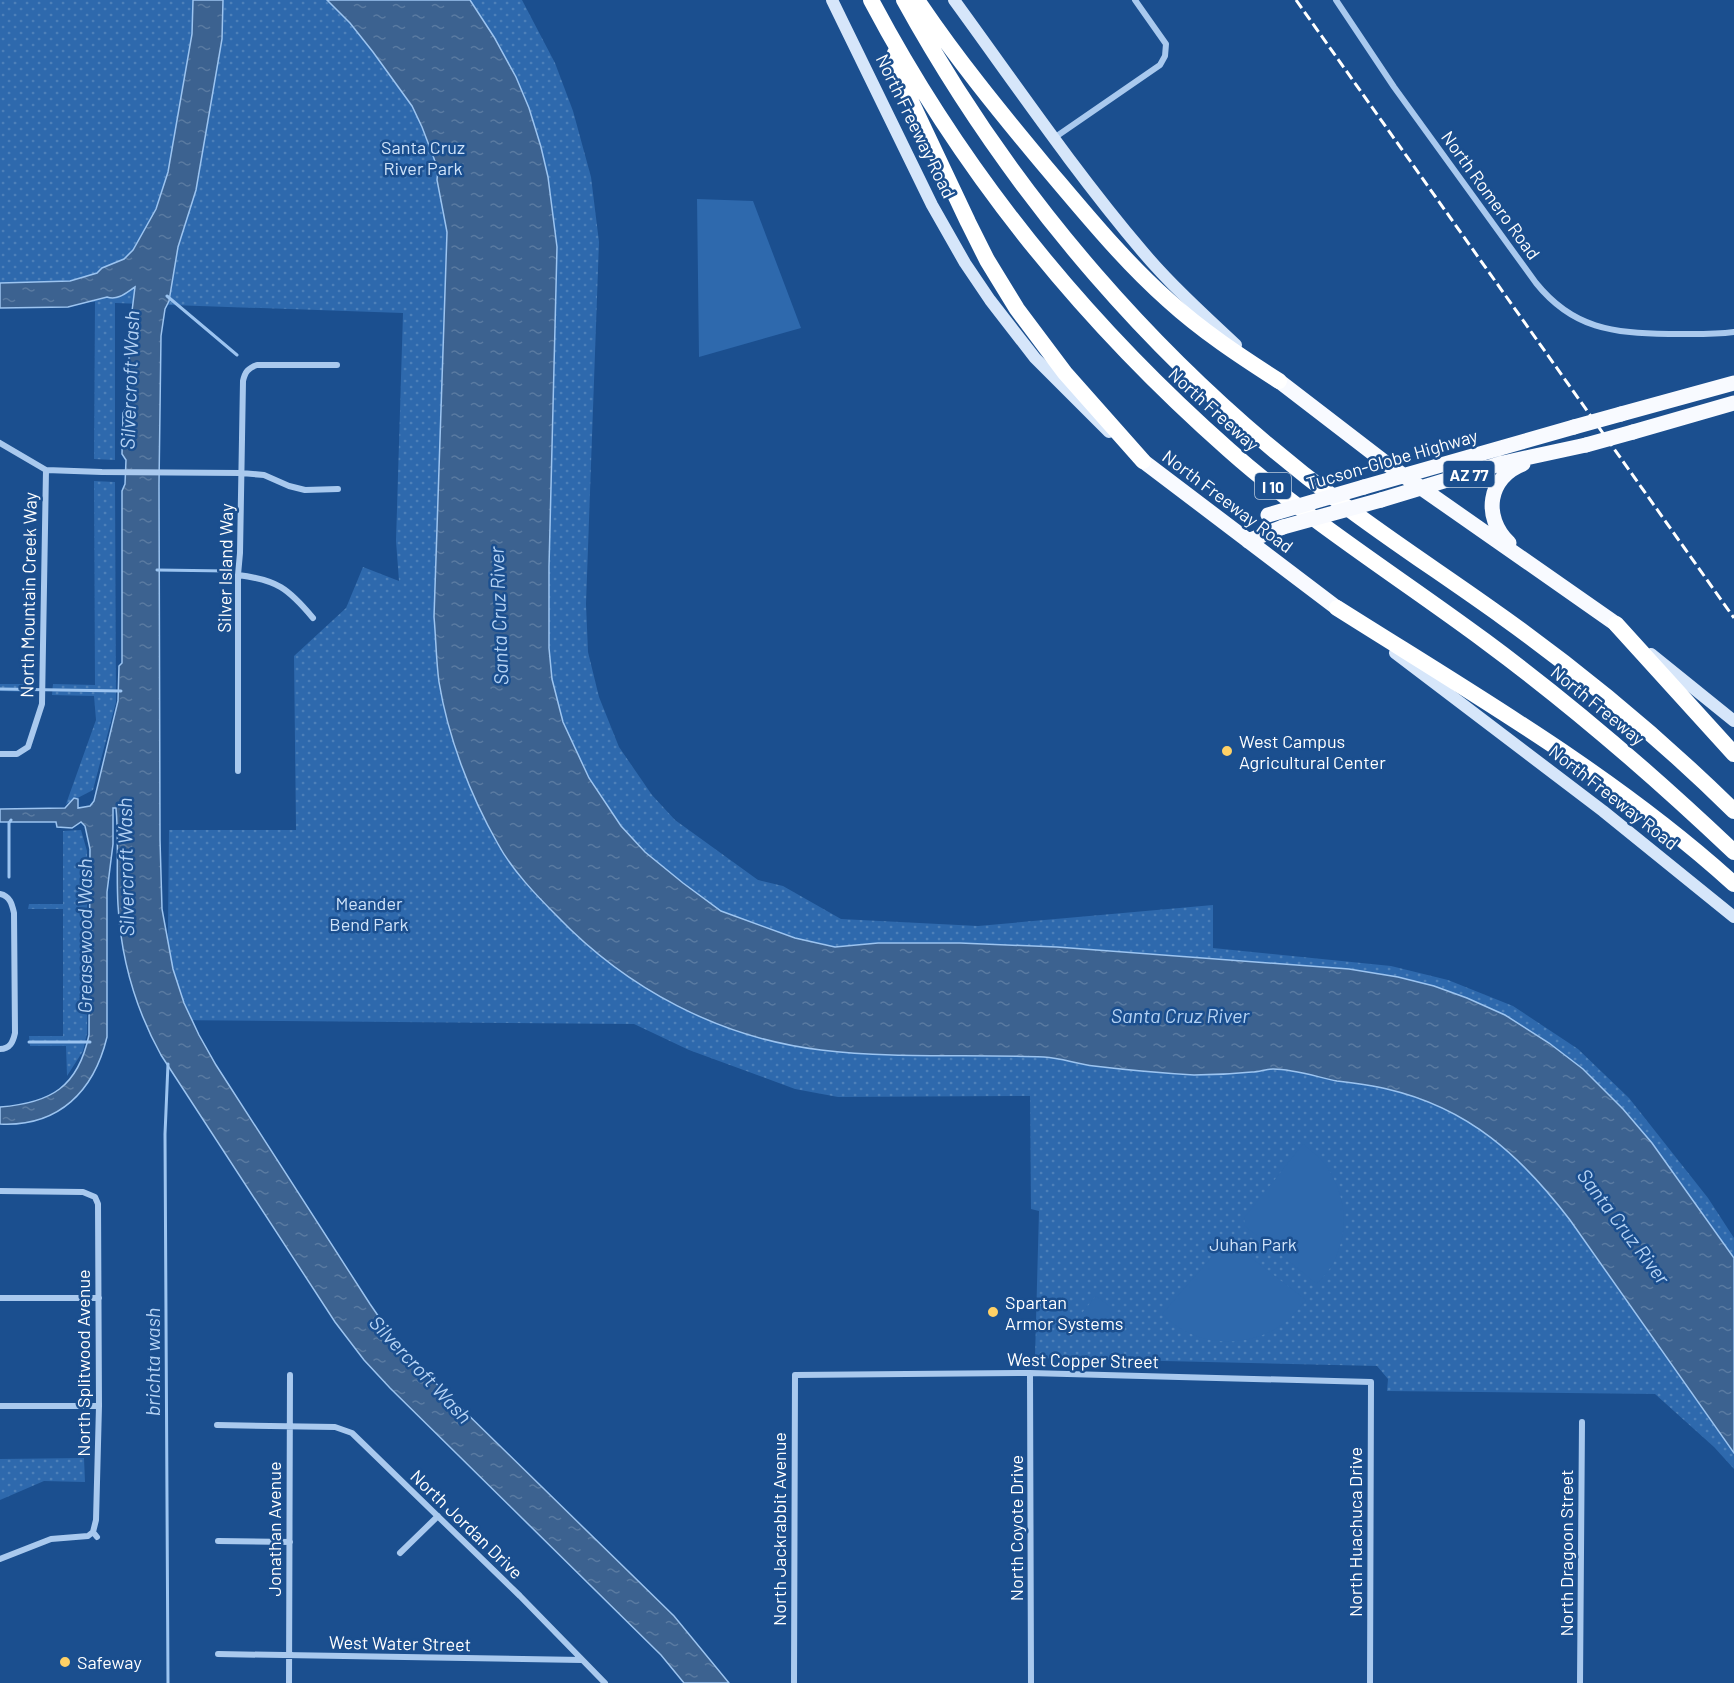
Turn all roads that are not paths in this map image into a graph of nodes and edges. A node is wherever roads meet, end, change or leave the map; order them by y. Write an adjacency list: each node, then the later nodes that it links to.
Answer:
1 (832, 0): 17 (main road, North Freeway Road)
2 (871, 0): 8 (highway, North Freeway / I 10)
3 (904, 0): 33 (highway, North Freeway / I 10)
4 (917, 0): 12 (highway)
5 (954, 0): 9 (main road)
6 (1135, 0): 9 (street)
7 (1336, 0): 10 (street, North Romero Road)
8 (892, 40): 17 (highway); 34 (highway, North Freeway / I 10)
9 (1054, 139): 12 (main road)
10 (1734, 332)
11 (337, 365): 19 (street, Silver Island Way)
12 (1279, 381): 20 (highway)
13 (1734, 383): 20 (highway, Tucson-Globe Highway / AZ 77, bridge)
14 (1734, 403): 16 (highway, Tucson-Globe Highway / AZ 77, bridge)
15 (0, 443): 18 (street)
16 (1557, 452): 22 (highway, Tucson-Globe Highway / AZ 77); 25 (highway)
17 (1143, 461): 23 (highway, North Freeway Road)
18 (46, 470): 19 (street); 30 (street, North Mountain Creek Way)
19 (241, 472): 21 (street); 24 (street, Silver Island Way)
20 (1405, 476): 22 (highway); 23 (highway, Tucson-Globe Highway / AZ 77, bridge)
21 (338, 489)
22 (1422, 489): 23 (highway, Tucson-Globe Highway / AZ 77, bridge); 25 (highway)
23 (1248, 541): 26 (highway, North Freeway Road)
24 (238, 575): 27 (street); 32 (street, Silver Island Way)
25 (1547, 575): 28 (highway)
26 (1337, 608): 35 (highway); 39 (main road, North Freeway Road)
27 (313, 618)
28 (1616, 624): 29 (main road); 31 (highway)
29 (1734, 721)
30 (0, 754)
31 (1734, 754)
32 (238, 771)
33 (1734, 811)
34 (1734, 852)
35 (1734, 884)
36 (14, 892): 38 (street)
37 (0, 894): 38 (street)
38 (8, 898): 40 (street)
39 (1734, 917)
40 (0, 1049)
41 (0, 1191): 43 (street, North Splitwood Avenue)
42 (0, 1298): 43 (street)
43 (99, 1298): 49 (street, North Splitwood Avenue)
44 (1030, 1373): 46 (street, West Copper Street); 47 (street, West Copper Street); 64 (street, North Coyote Drive)
45 (290, 1375): 52 (street, Jonathan Avenue)
46 (795, 1375): 63 (street, North Jackrabbit Avenue)
47 (1371, 1382): 65 (street, North Huachuca Drive)
48 (0, 1406): 49 (street)
49 (99, 1406): 57 (street, North Splitwood Avenue)
50 (1581, 1422): 66 (street, North Dragoon Street)
51 (217, 1425): 52 (street, North Jordan Drive)
52 (288, 1425): 53 (street, North Jordan Drive); 55 (street, Jonathan Avenue)
53 (438, 1516): 56 (street); 60 (street, North Jordan Drive)
54 (218, 1541): 55 (street)
55 (290, 1542): 59 (street, Jonathan Avenue)
56 (400, 1553)
57 (0, 1559)
58 (218, 1654): 59 (street, West Water Street)
59 (289, 1656): 60 (street, West Water Street); 61 (street, Jonathan Avenue)
60 (582, 1660): 62 (street, North Jordan Drive)
61 (289, 1683)
62 (605, 1683)
63 (794, 1683)
64 (1031, 1683)
65 (1370, 1683)
66 (1580, 1683)

